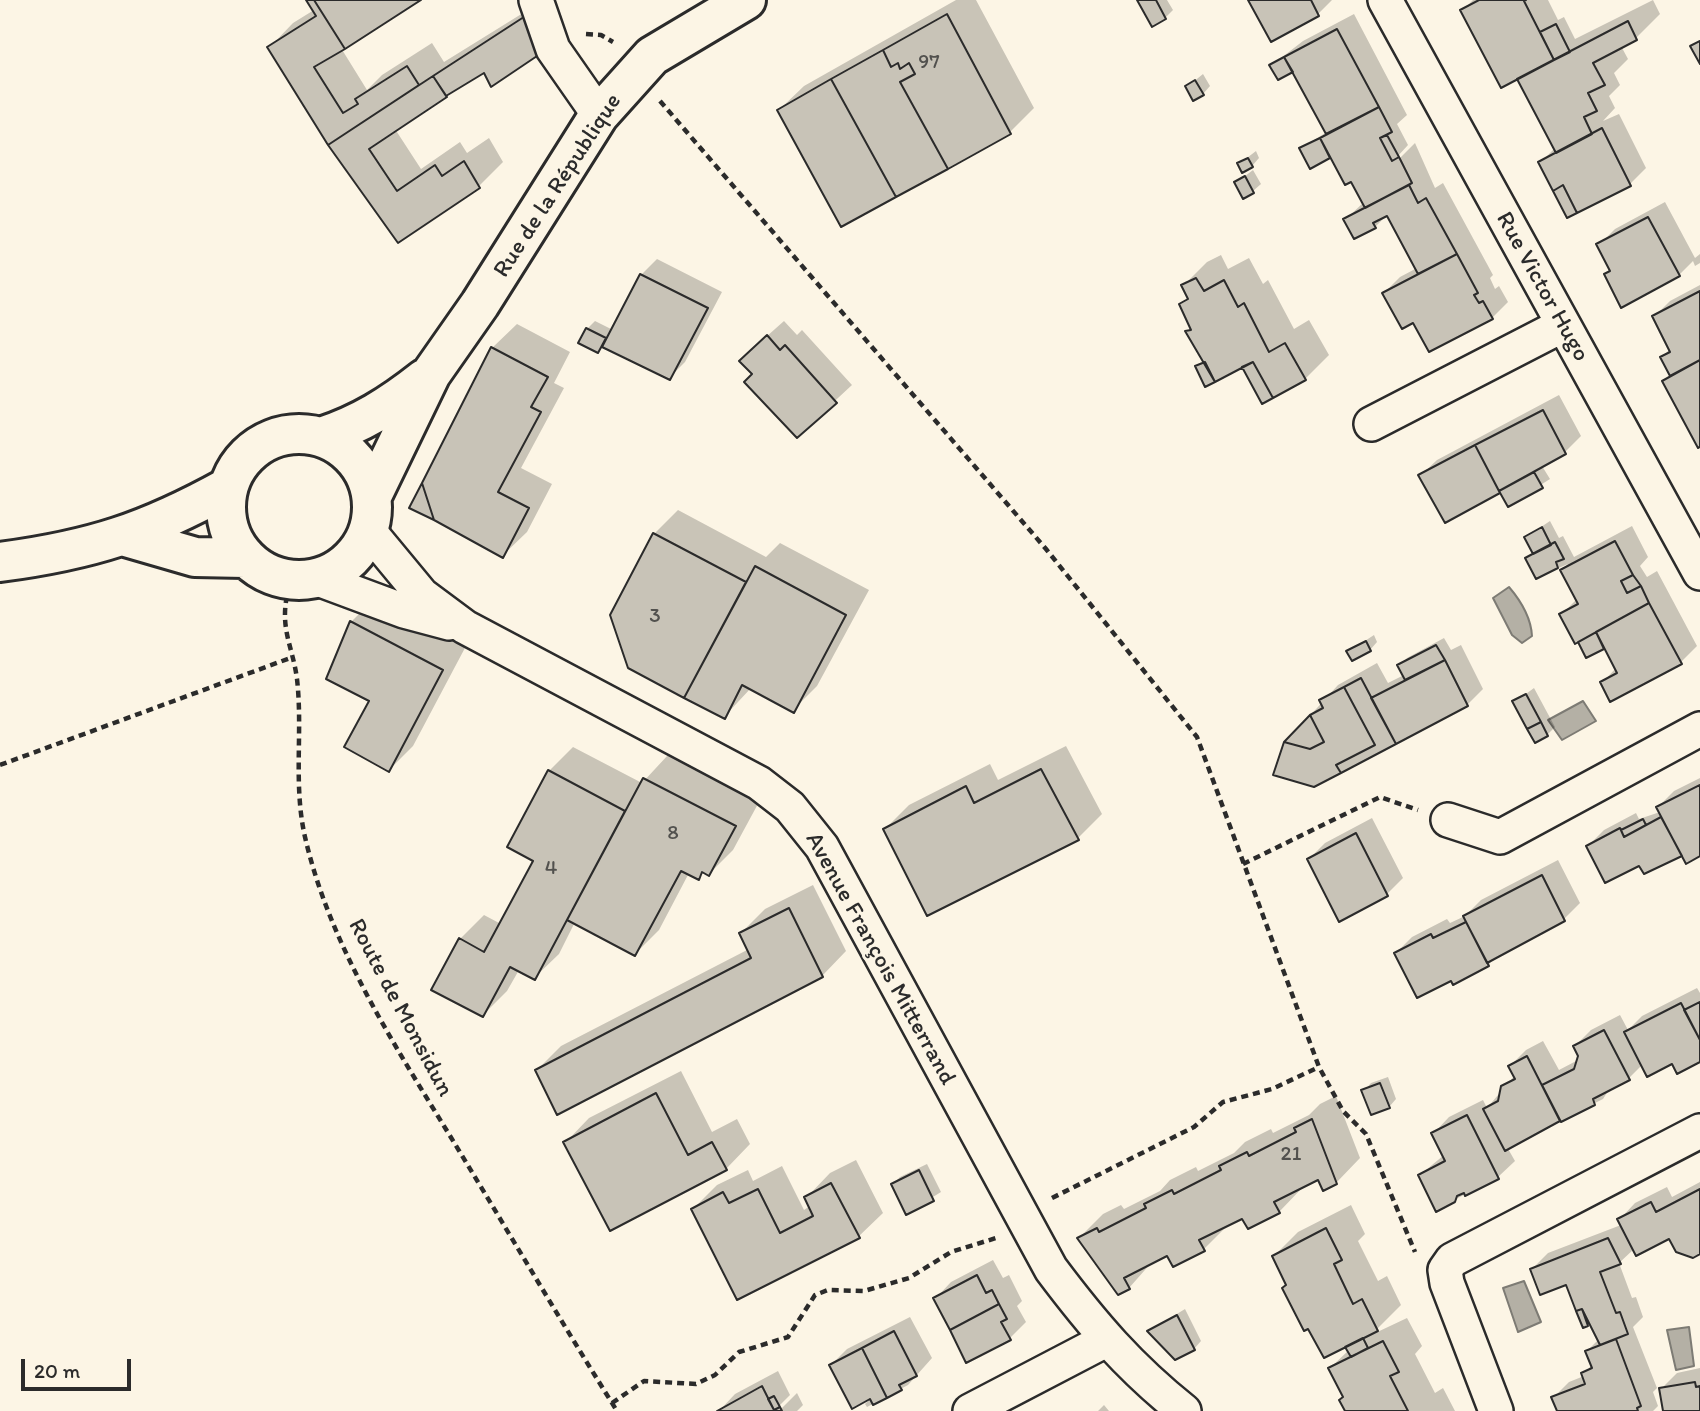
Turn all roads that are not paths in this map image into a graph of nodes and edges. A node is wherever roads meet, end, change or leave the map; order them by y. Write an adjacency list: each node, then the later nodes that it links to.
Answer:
1 (536, 0): 4 (street)
2 (746, 0): 4 (street, Rue de la République)
3 (1385, 0): 5 (street, Rue Victor Hugo)
4 (599, 115): 6 (street, Rue de la République)
5 (1563, 325): 7 (street); 14 (street, Rue Victor Hugo)
6 (431, 374): 8 (street, Rue de la République); 10 (street, Rue de la République)
7 (1371, 424)
8 (321, 437): 9 (street); 10 (street)
9 (228, 487): 11 (street); 12 (street)
10 (370, 513): 15 (street); 16 (street, Avenue François Mitterrand)
11 (126, 537): 12 (street); 13 (street)
12 (245, 558): 15 (street)
13 (0, 562)
14 (1700, 573)
15 (308, 580): 16 (street, Avenue François Mitterrand)
16 (465, 627): 20 (street, Avenue François Mitterrand)
17 (1700, 729): 18 (street)
18 (1448, 820)
19 (1700, 1131): 23 (street)
20 (1106, 1340): 21 (street); 22 (street, Avenue François Mitterrand)
21 (970, 1411)
22 (1184, 1411)
23 (1496, 1411)

